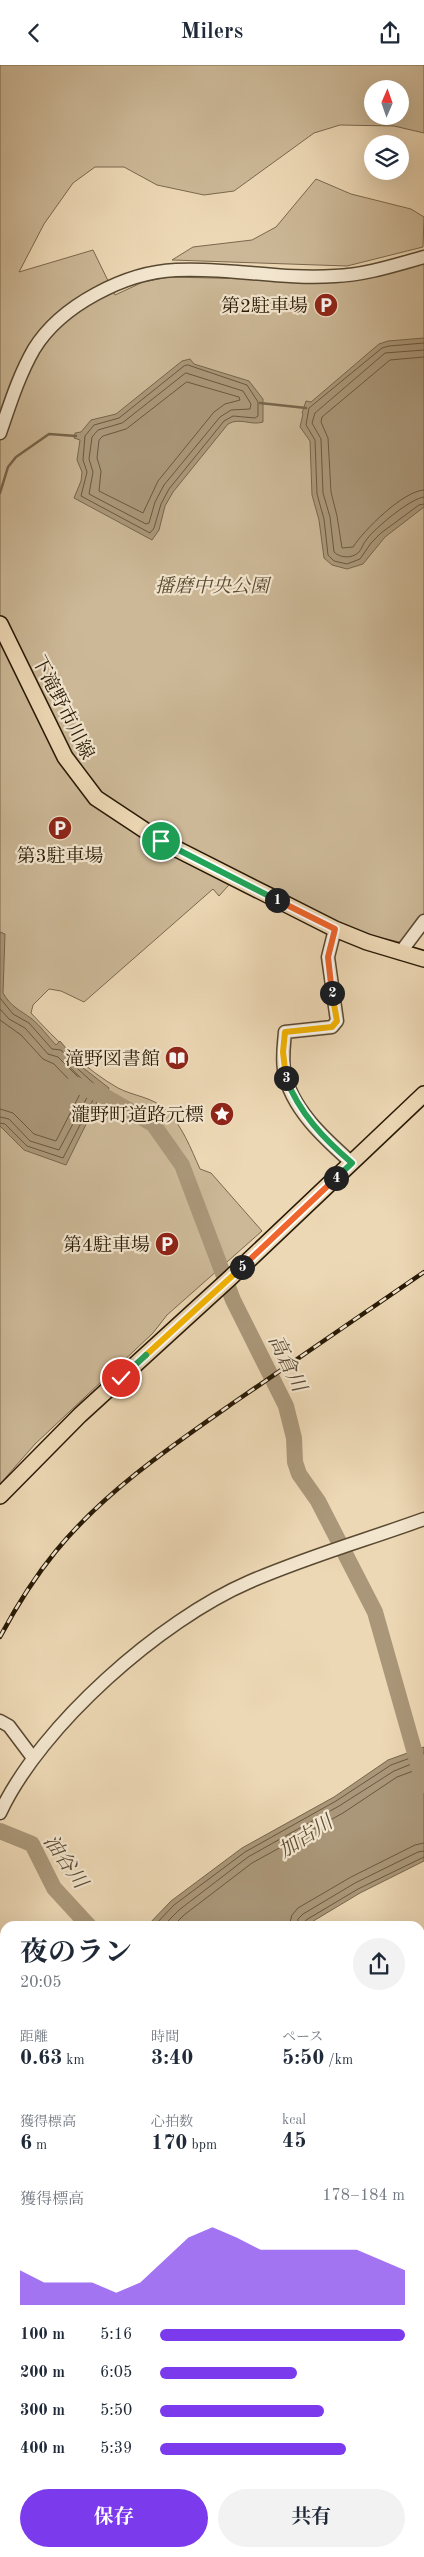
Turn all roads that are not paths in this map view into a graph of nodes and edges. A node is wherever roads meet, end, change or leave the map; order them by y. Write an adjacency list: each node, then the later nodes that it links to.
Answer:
1 (424, 257): 2 (street)
2 (0, 433)
3 (0, 624): 5 (main road, 下滝野市川線)
4 (424, 921): 6 (street)
5 (335, 929): 6 (main road, 下滝野市川線); 9 (street)
6 (400, 953): 7 (main road, 下滝野市川線)
7 (424, 959)
8 (424, 1094): 9 (main road)
9 (352, 1163): 10 (main road)
10 (0, 1496)
11 (424, 1519): 13 (street)
12 (0, 1721): 13 (street)
13 (33, 1758): 14 (street)
14 (0, 1813)

